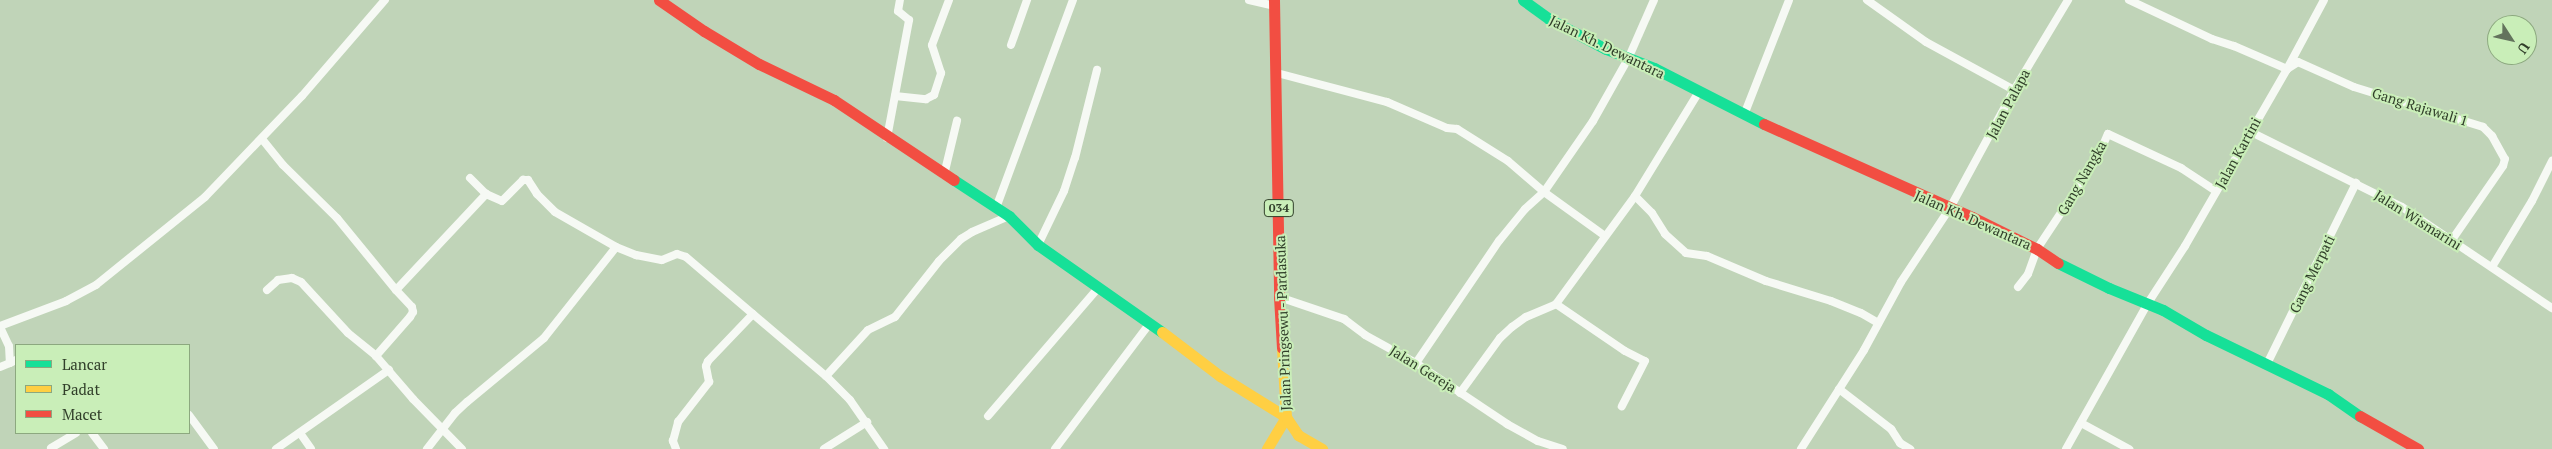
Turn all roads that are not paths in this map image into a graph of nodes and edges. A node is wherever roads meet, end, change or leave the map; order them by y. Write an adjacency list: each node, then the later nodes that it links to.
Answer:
1 (385, 0): 28 (street)
2 (659, 0): 27 (street)
3 (900, 0): 23 (street)
4 (949, 0): 23 (street)
5 (1027, 0): 16 (street)
6 (1073, 0): 37 (street)
7 (1249, 0): 15 (street)
8 (1523, 0): 17 (street, Jalan Kh. Dewantara)
9 (1654, 0): 17 (street)
10 (1789, 0): 24 (street)
11 (1867, 0): 21 (street)
12 (2068, 0): 21 (street, Jalan Palapa)
13 (2130, 0): 18 (street)
14 (2324, 0): 18 (street, Jalan Kartini)
15 (1274, 3): 20 (street, Jalan Pringsewu - Pardasuka / 034)
16 (1011, 44)
17 (1628, 59): 22 (street, Jalan Kh. Dewantara); 33 (street)
18 (2287, 69): 26 (street, Jalan Kartini); 41 (street, Gang Rajawali 1)
19 (1097, 70): 42 (street)
20 (1276, 73): 33 (street); 50 (street, Jalan Pringsewu - Pardasuka / 034)
21 (2014, 90): 38 (street, Jalan Palapa)
22 (1698, 93): 24 (street, Jalan Kh. Dewantara); 36 (street)
23 (895, 96): 27 (street)
24 (1744, 115): 38 (street, Jalan Kh. Dewantara)
25 (957, 121): 30 (street)
26 (2249, 131): 32 (street, Jalan Wismarini); 34 (street, Jalan Kartini)
27 (887, 138): 30 (street)
28 (262, 139): 49 (street); 57 (street)
29 (2552, 161): 45 (street)
30 (944, 175): 37 (street)
31 (470, 178): 35 (street)
32 (2356, 183): 41 (street, Jalan Wismarini); 61 (street, Gang Merpati)
33 (1544, 192): 40 (street); 60 (street)
34 (2216, 192): 44 (street, Gang Nangka); 51 (street, Jalan Kartini)
35 (486, 194): 43 (street); 49 (street)
36 (1635, 196): 40 (street); 56 (street)
37 (996, 208): 39 (street)
38 (1950, 208): 44 (street, Jalan Kh. Dewantara); 56 (street, Jalan Palapa)
39 (1009, 216): 42 (street); 64 (street)
40 (1605, 236): 52 (street)
41 (2452, 240): 45 (street, Jalan Wismarini)
42 (1038, 245): 47 (street)
43 (616, 247): 54 (street); 73 (street)
44 (2037, 249): 46 (street); 51 (street, Jalan Kh. Dewantara)
45 (2492, 267): 53 (street, Jalan Wismarini)
46 (2018, 287)
47 (1098, 288): 55 (street); 69 (street)
48 (267, 290): 58 (street)
49 (396, 290): 58 (street)
50 (1279, 297): 60 (street, Jalan Gereja); 70 (street, Jalan Pringsewu - Pardasuka / 034)
51 (2148, 303): 61 (street, Jalan Kh. Dewantara); 72 (street, Jalan Kartini)
52 (1556, 304): 66 (street); 67 (street)
53 (2552, 308)
54 (753, 314): 64 (street); 84 (street)
55 (1150, 323): 70 (street); 87 (street)
56 (1878, 323): 65 (street, Jalan Palapa)
57 (0, 326): 59 (street)
58 (376, 356): 63 (street)
59 (13, 361): 62 (street)
60 (1416, 363): 66 (street, Jalan Gereja)
61 (2267, 364): 95 (street, Jalan Kh. Dewantara)
62 (0, 367)
63 (389, 370): 73 (street); 74 (street)
64 (826, 376): 71 (street)
65 (1839, 389): 91 (street, Jalan Palapa); 92 (street)
66 (1460, 393): 90 (street, Jalan Gereja)
67 (1622, 406)
68 (190, 416): 79 (street)
69 (988, 416)
70 (1286, 417): 88 (street); 89 (street, Jalan Pringsewu - Pardasuka)
71 (866, 422): 85 (street); 86 (street)
72 (2081, 423): 93 (street, Jalan Kartini); 94 (street)
73 (443, 428): 82 (street); 83 (street)
74 (300, 433): 80 (street); 81 (street)
75 (74, 434): 77 (street)
76 (93, 434): 78 (street)
77 (51, 448)
78 (104, 449)
79 (214, 449)
80 (276, 449)
81 (311, 449)
82 (427, 449)
83 (462, 449)
84 (676, 449)
85 (824, 449)
86 (884, 449)
87 (1055, 449)
88 (1267, 449)
89 (1322, 449)
90 (1563, 449)
91 (1800, 449)
92 (1910, 449)
93 (2066, 449)
94 (2129, 449)
95 (2418, 449)

